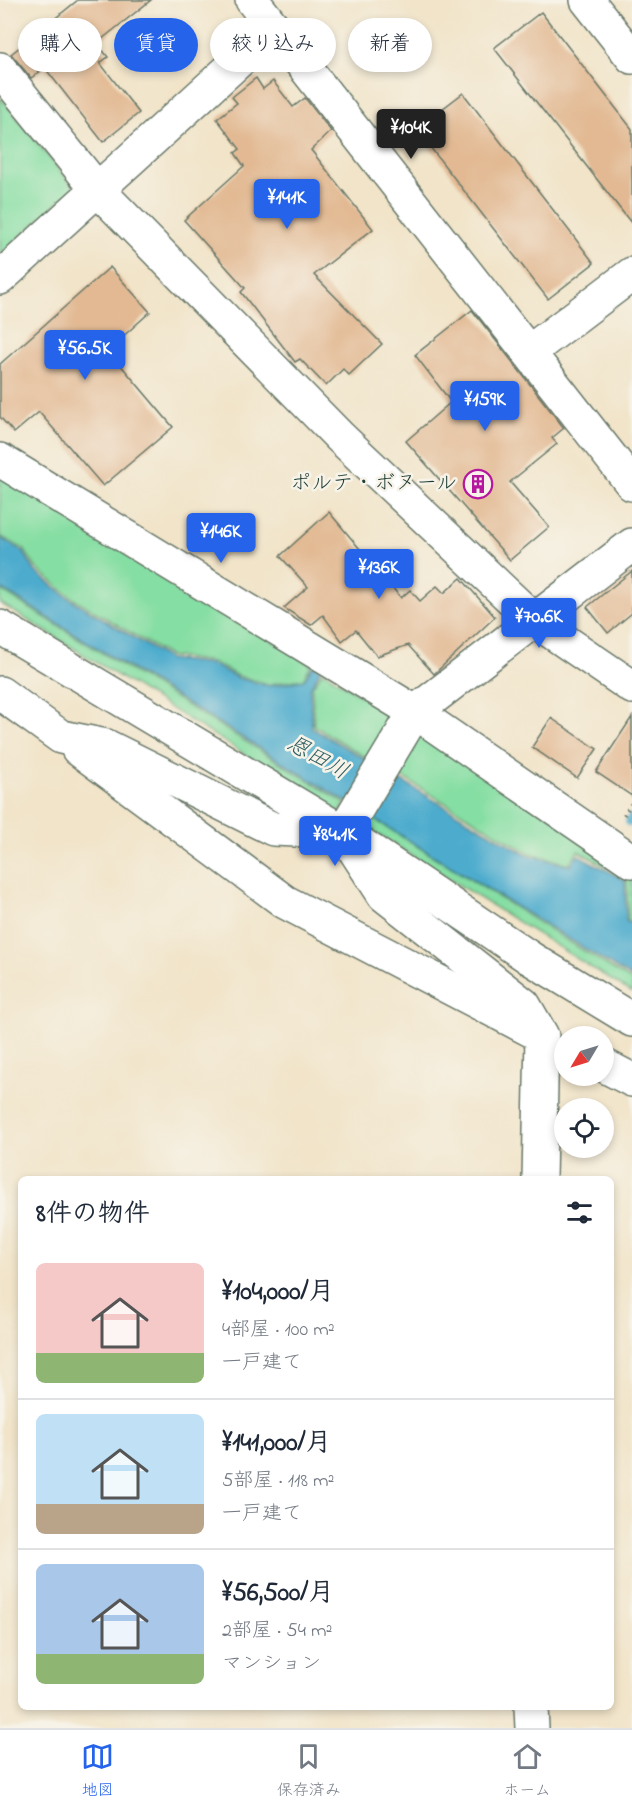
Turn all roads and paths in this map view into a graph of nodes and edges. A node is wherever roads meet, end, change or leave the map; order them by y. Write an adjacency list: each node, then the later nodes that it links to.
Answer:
1 (252, 0): 3 (street)
2 (587, 0): 4 (street)
3 (267, 18)
4 (632, 57)
5 (0, 69): 8 (street)
6 (226, 72): 8 (street)
7 (309, 72): 11 (street)
8 (96, 188): 10 (street); 15 (street)
9 (632, 274): 11 (street)
10 (0, 278)
11 (529, 352): 13 (street)
12 (0, 460): 19 (street)
13 (632, 484)
14 (632, 544): 15 (street)
15 (534, 620): 17 (street); 19 (street)
16 (0, 627): 21 (street)
17 (632, 687)
18 (0, 693): 20 (street)
19 (415, 712): 21 (street); 22 (street)
20 (61, 737): 21 (street); 24 (street)
21 (343, 832): 23 (street); 24 (street)
22 (632, 861)
23 (632, 1020)
24 (553, 1041): 27 (street)
25 (614, 1071): 26 (street)
26 (632, 1080)
27 (540, 1176)
28 (531, 1710): 29 (street)
29 (532, 1728)

